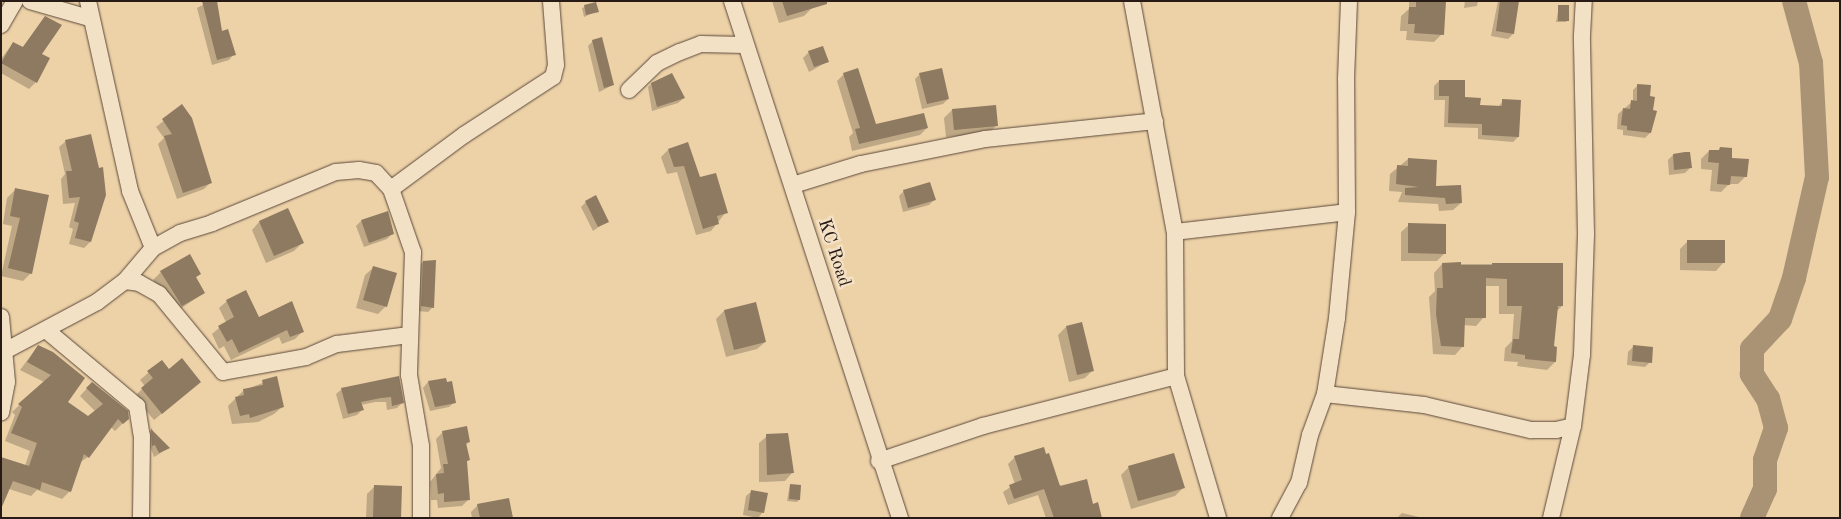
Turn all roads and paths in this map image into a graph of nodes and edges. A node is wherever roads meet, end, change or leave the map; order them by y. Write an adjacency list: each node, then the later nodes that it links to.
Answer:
1 (15, 1): 10 (street)
2 (30, 1): 9 (street)
3 (88, 1): 9 (street)
4 (551, 1): 15 (street)
5 (732, 1): 11 (street, KC Road)
6 (1132, 1): 13 (street)
7 (1349, 1): 16 (street)
8 (1584, 1): 27 (street)
9 (89, 18): 18 (street)
10 (1, 25)
11 (744, 44): 12 (street); 14 (street, KC Road)
12 (629, 90)
13 (1155, 121): 14 (street); 17 (street)
14 (793, 185): 28 (street, KC Road)
15 (391, 189): 18 (street); 22 (street)
16 (1348, 212): 17 (street); 25 (street)
17 (1176, 232): 24 (street)
18 (153, 248): 19 (street)
19 (125, 281): 21 (street); 22 (street)
20 (1, 317): 23 (street)
21 (46, 330): 23 (street); 29 (street)
22 (409, 335): 30 (street)
23 (3, 352): 26 (street)
24 (1176, 376): 28 (street); 32 (street)
25 (1326, 394): 27 (street); 33 (street)
26 (1, 412)
27 (1573, 426): 34 (street)
28 (879, 461): 31 (street, KC Road)
29 (141, 518)
30 (420, 518)
31 (900, 518)
32 (1218, 518)
33 (1280, 518)
34 (1551, 518)

